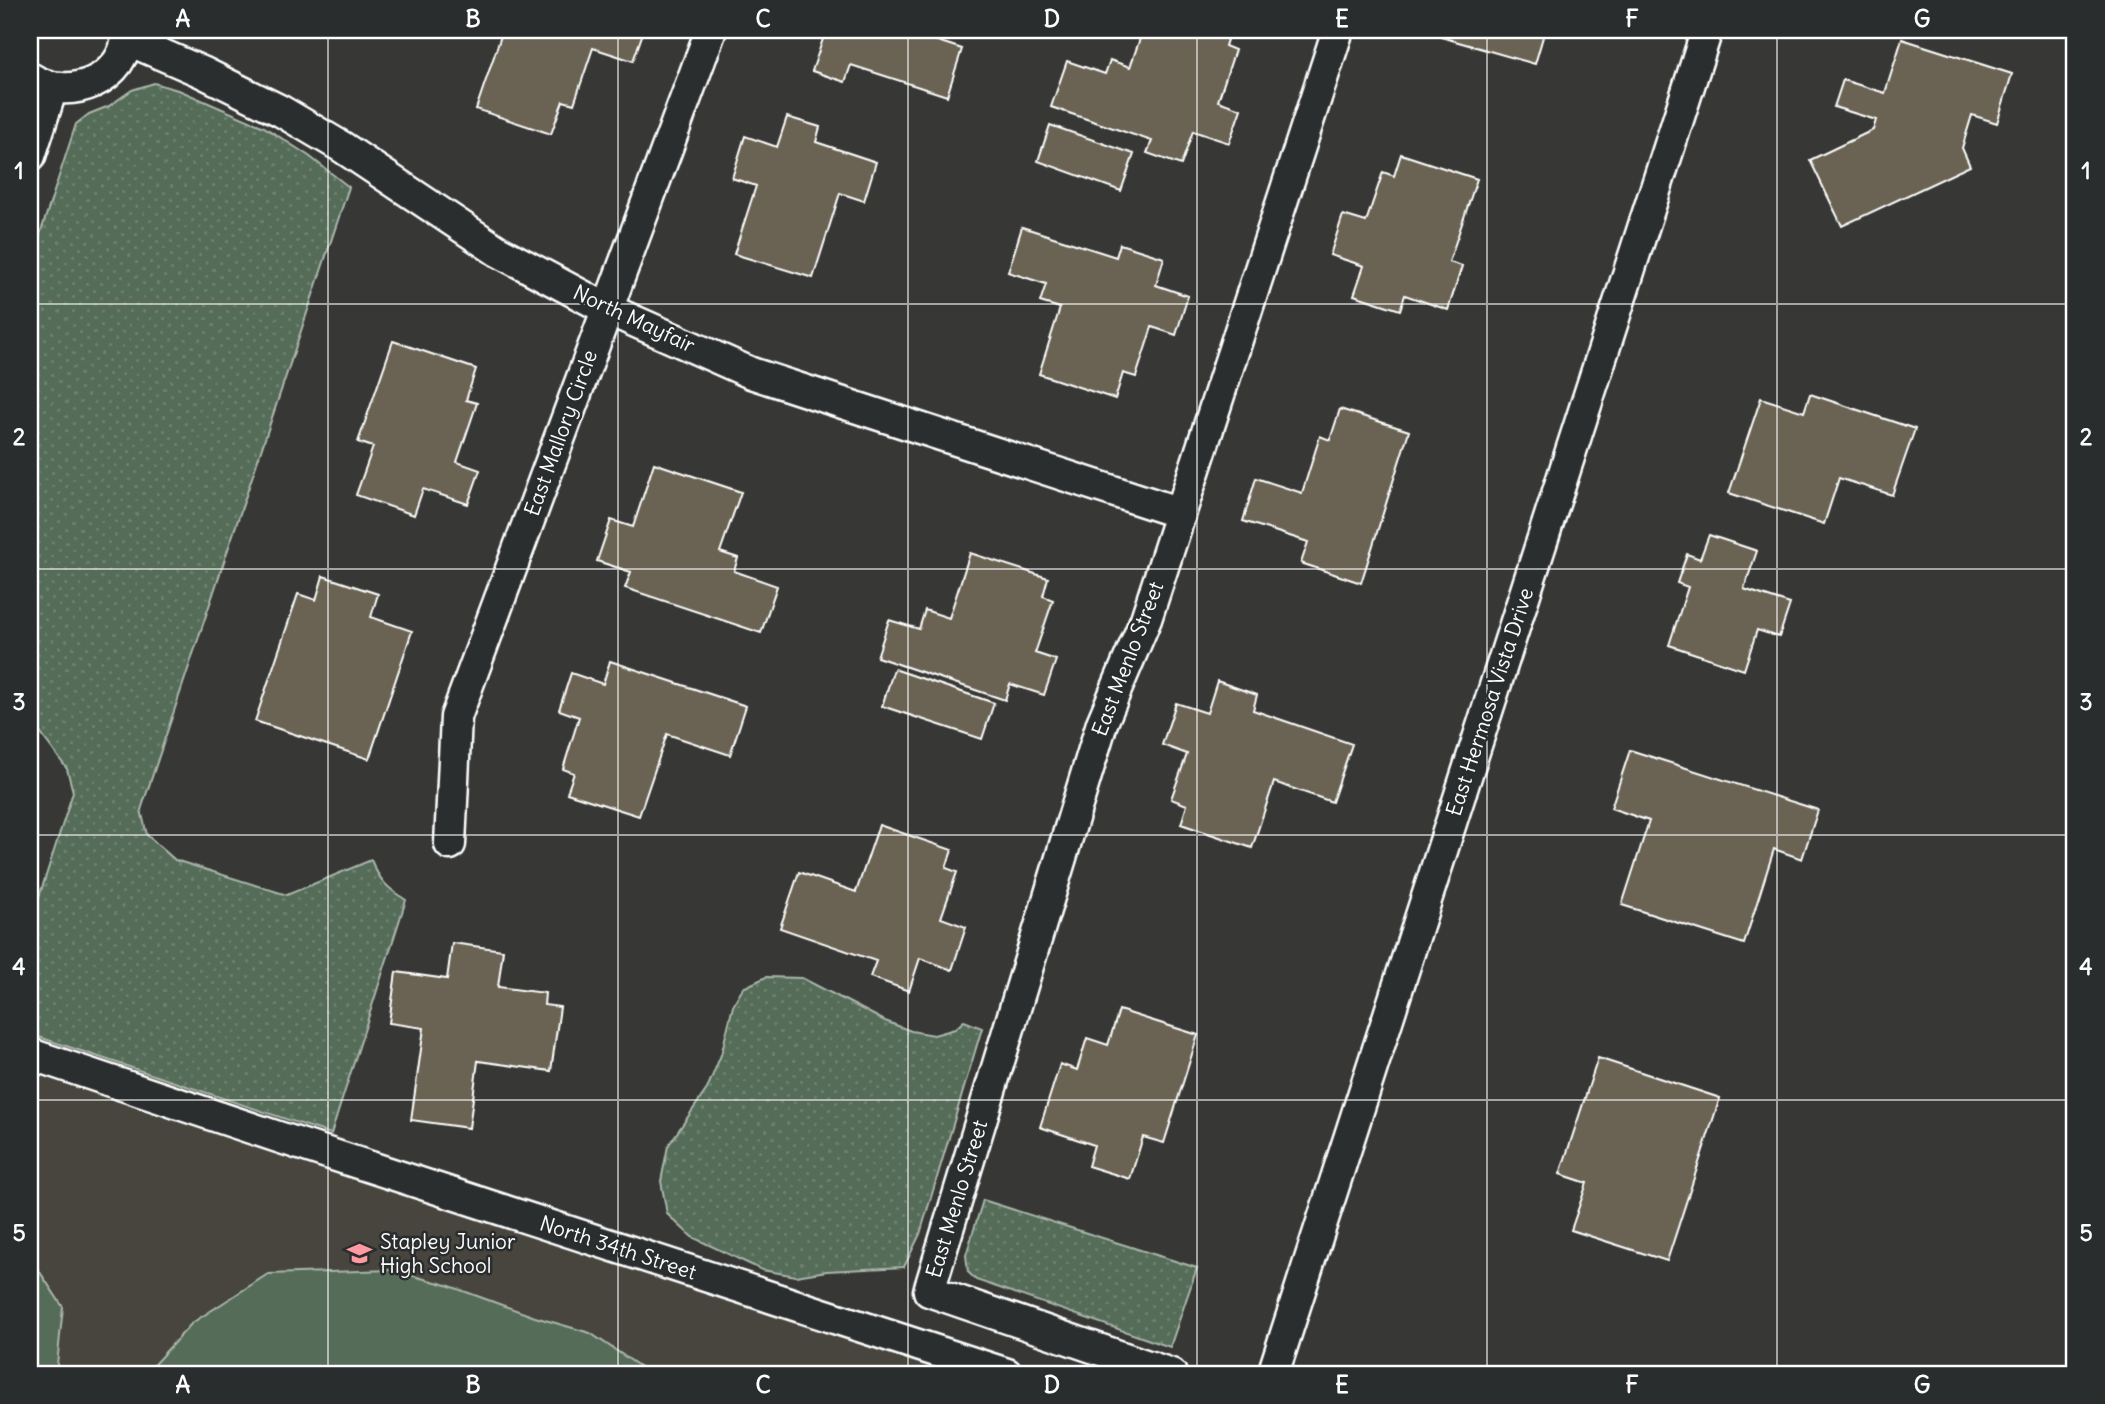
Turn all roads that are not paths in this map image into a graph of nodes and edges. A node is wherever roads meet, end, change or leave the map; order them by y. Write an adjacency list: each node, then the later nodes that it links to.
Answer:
1 (711, 30): 7 (street, East Mallory Circle)
2 (1338, 30): 8 (street, East Menlo Street)
3 (1707, 30): 13 (street, East Hermosa Vista Drive)
4 (127, 34): 5 (street); 7 (street, North Mayfair)
5 (41, 83): 6 (street)
6 (30, 156)
7 (607, 309): 8 (street, North Mayfair); 9 (street, East Mallory Circle)
8 (1180, 513): 12 (street, East Menlo Street)
9 (450, 844)
10 (30, 1054): 11 (street, North 34th Street)
11 (1007, 1374)
12 (1171, 1374)
13 (1273, 1374)

